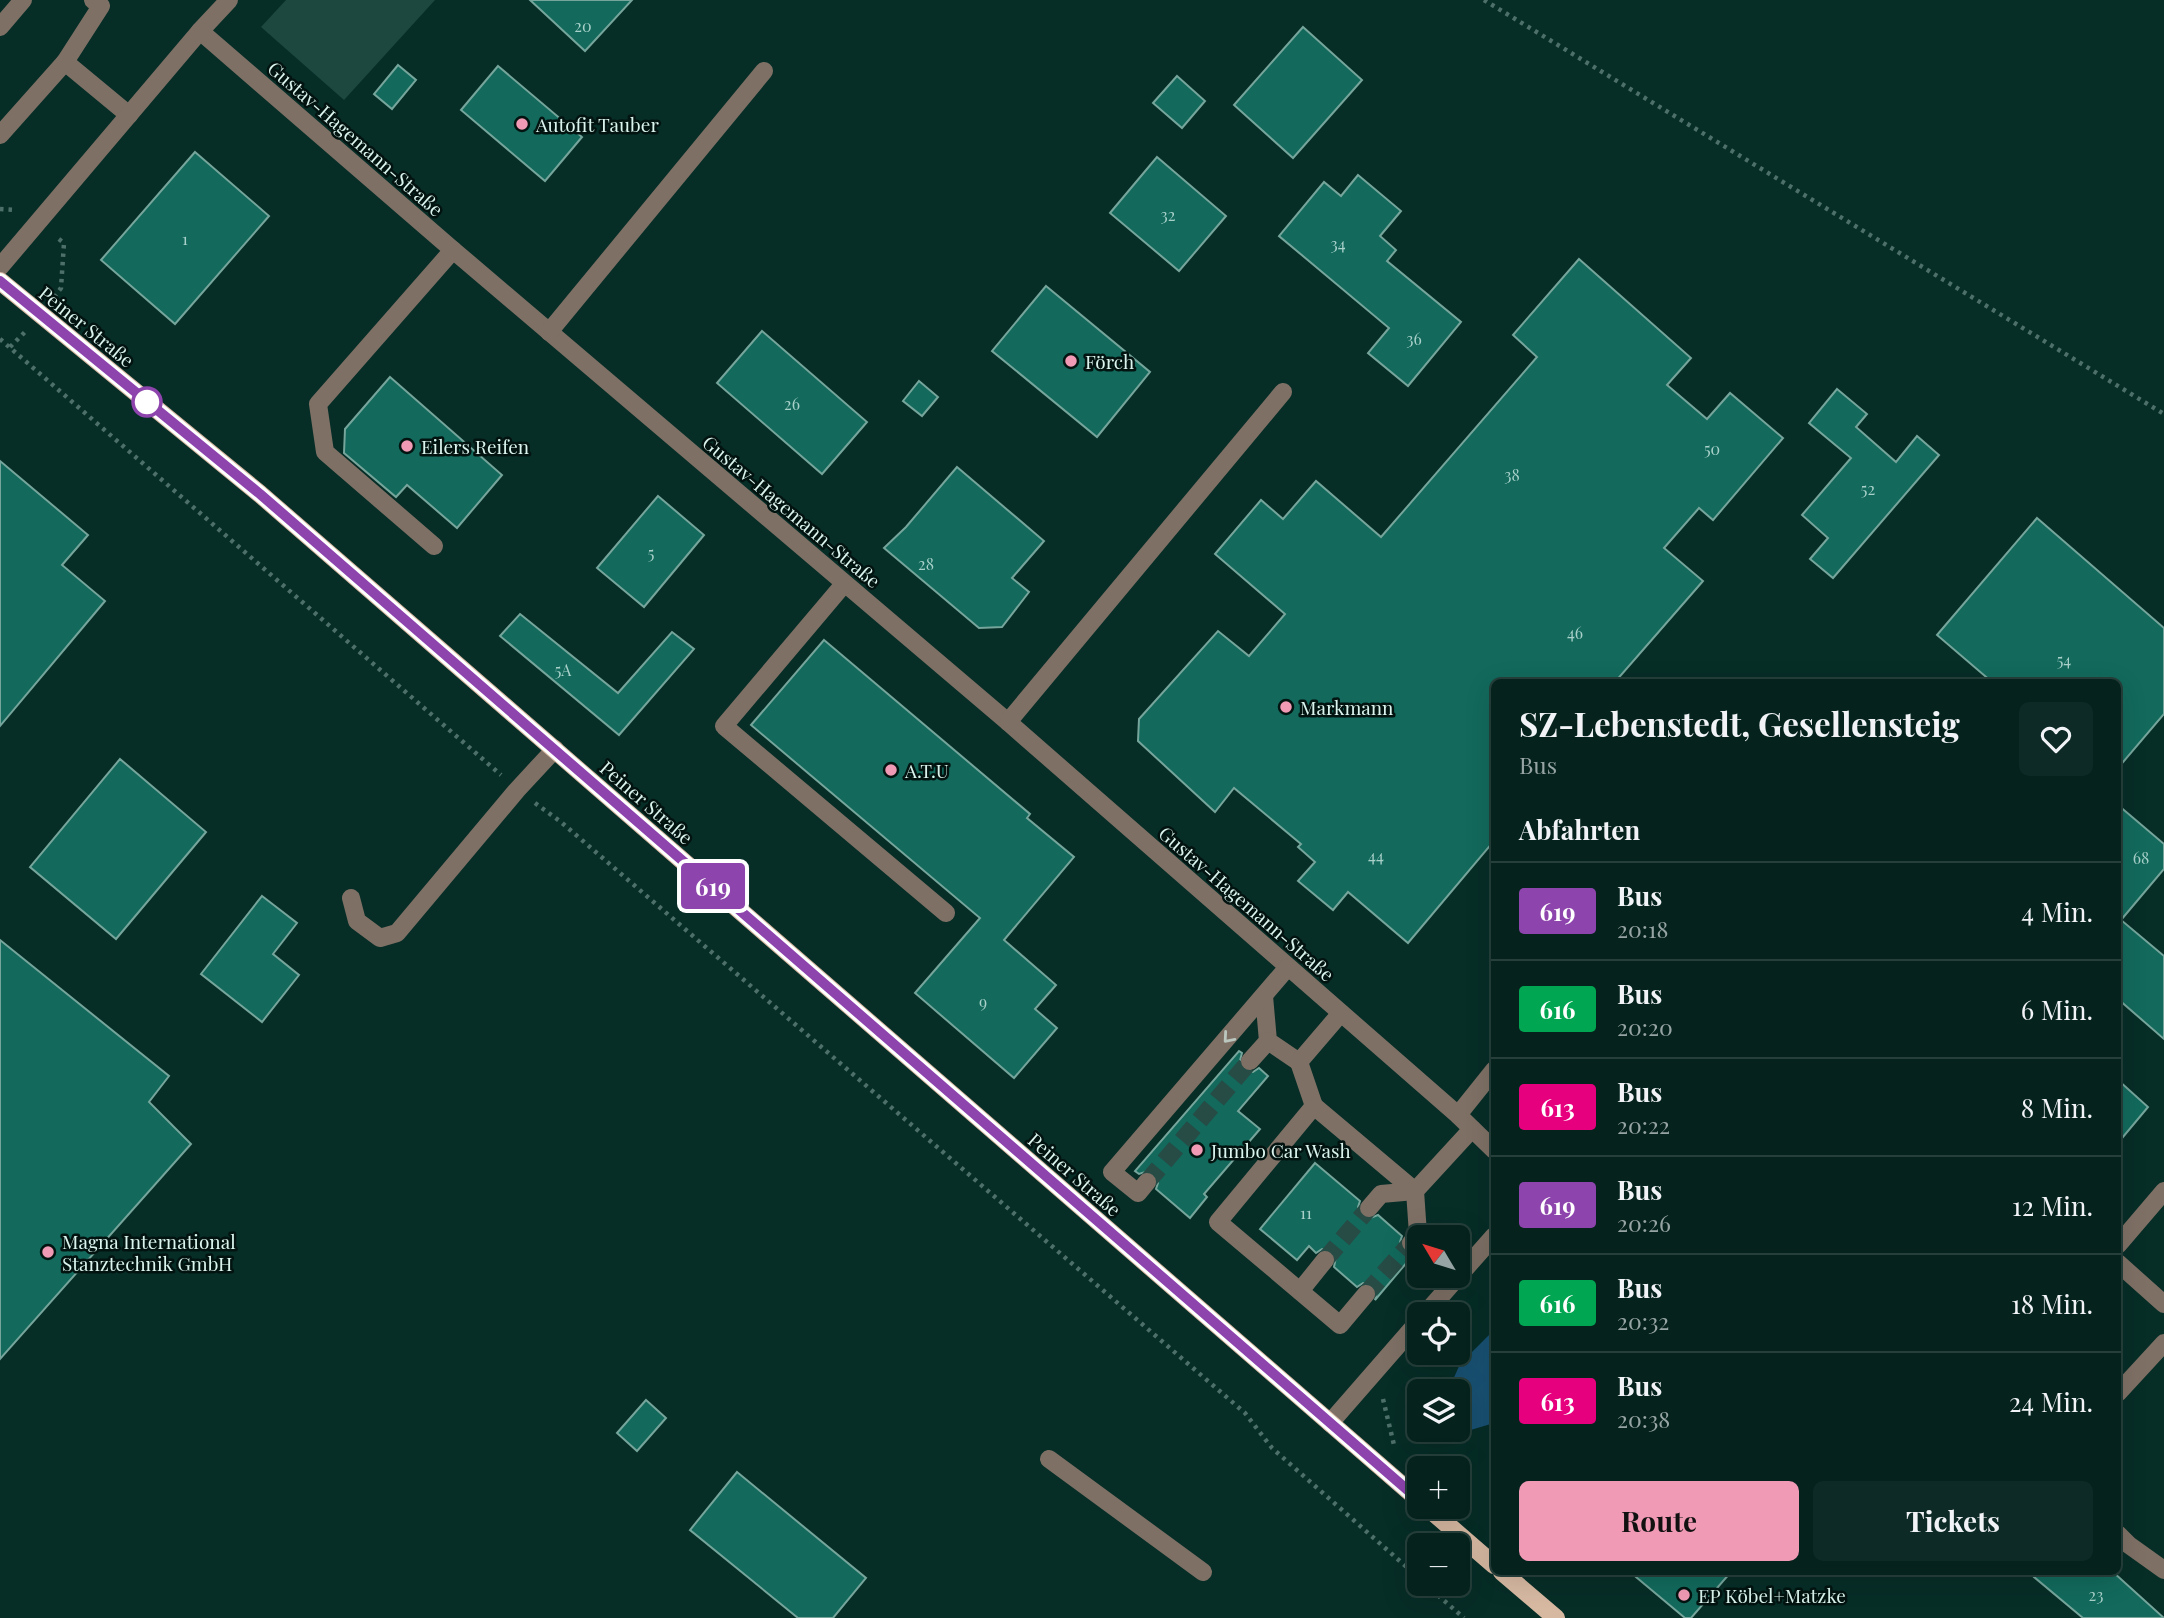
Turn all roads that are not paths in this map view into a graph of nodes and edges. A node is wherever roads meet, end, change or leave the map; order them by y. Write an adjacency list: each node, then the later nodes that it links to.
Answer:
1 (23, 0): 4 (street)
2 (93, 0): 6 (street)
3 (224, 2): 5 (street)
4 (0, 27)
5 (200, 31): 8 (street); 10 (street, Gustav-Hagemann-Straße)
6 (65, 62): 8 (street); 9 (street)
7 (764, 71): 13 (street)
8 (129, 115): 11 (street)
9 (0, 135)
10 (453, 250): 13 (street, Gustav-Hagemann-Straße); 15 (street)
11 (0, 267)
12 (0, 281): 18 (main road, Peiner Straße)
13 (549, 332): 16 (street, Gustav-Hagemann-Straße)
14 (1283, 392): 17 (street)
15 (435, 546)
16 (845, 584): 17 (street, Gustav-Hagemann-Straße); 20 (street)
17 (1008, 722): 21 (street, Gustav-Hagemann-Straße)
18 (555, 750): 19 (street); 48 (main road, Peiner Straße)
19 (351, 898)
20 (946, 913)
21 (1288, 967): 22 (street); 23 (street, Gustav-Hagemann-Straße)
22 (1264, 996): 24 (street); 32 (street, one-way to 32)
23 (1341, 1013): 26 (street); 29 (street, Gustav-Hagemann-Straße)
24 (1268, 1041): 25 (street); 26 (street)
25 (1250, 1061)
26 (1299, 1062): 28 (street)
27 (1491, 1073): 29 (street)
28 (1314, 1106): 33 (street); 41 (street)
29 (1458, 1115): 30 (street, Gustav-Hagemann-Straße)
30 (1472, 1129): 31 (street, Gustav-Hagemann-Straße); 33 (street)
31 (1491, 1147)
32 (1147, 1182)
33 (1415, 1191): 35 (street); 36 (street)
34 (2164, 1191): 38 (street)
35 (1369, 1208)
36 (1417, 1225)
37 (1491, 1239): 43 (street)
38 (2121, 1241)
39 (1325, 1260): 41 (street)
40 (2121, 1267): 44 (street)
41 (1300, 1291): 42 (street)
42 (1366, 1294)
43 (1436, 1302)
44 (2164, 1304)
45 (1407, 1335): 48 (street)
46 (2164, 1343): 47 (street)
47 (2121, 1390)
48 (1330, 1423): 50 (main road, Peiner Straße)
49 (1049, 1459): 55 (street)
50 (1407, 1490)
51 (1441, 1519): 53 (main road)
52 (2121, 1537): 54 (street)
53 (1491, 1562)
54 (2164, 1570)
55 (1203, 1572)
56 (1506, 1575): 57 (main road)
57 (1556, 1618)

